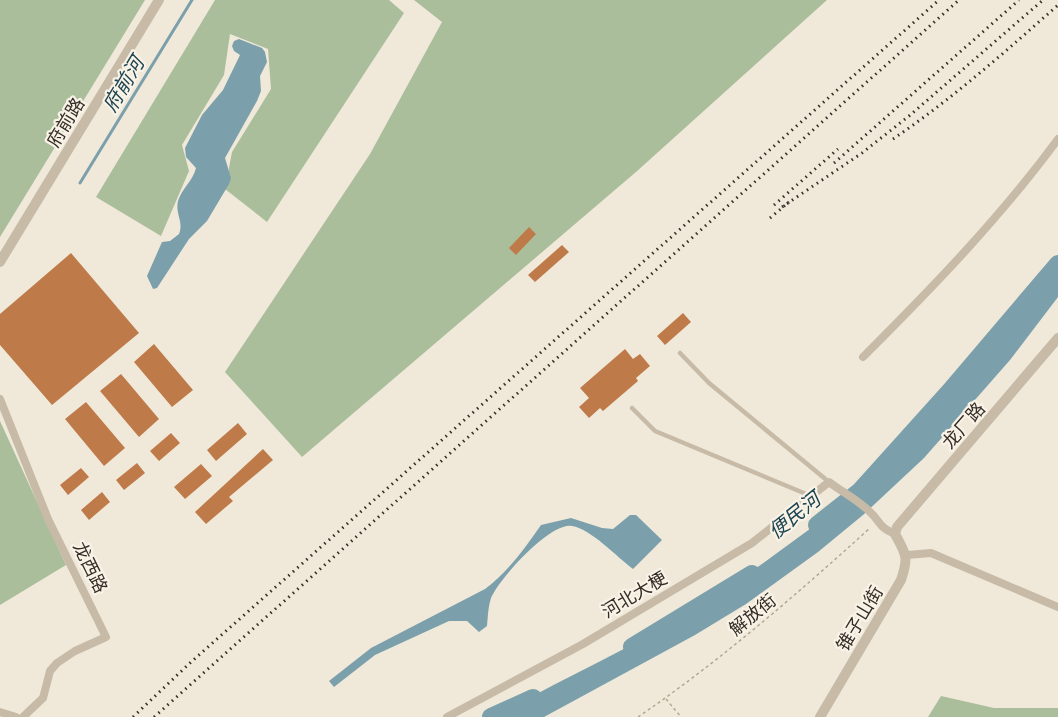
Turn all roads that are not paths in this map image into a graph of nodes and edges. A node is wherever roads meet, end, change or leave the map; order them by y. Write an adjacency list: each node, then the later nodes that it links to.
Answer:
1 (159, 0): 3 (street, 府前路)
2 (1058, 139): 6 (street)
3 (0, 262)
4 (1058, 338): 11 (street, 龙厂路)
5 (680, 352): 9 (lane)
6 (863, 357)
7 (0, 399): 16 (street, 龙西路)
8 (632, 408): 10 (lane)
9 (829, 482): 10 (street, 河北大梗); 11 (street)
10 (811, 496): 17 (street, 河北大梗)
11 (895, 534): 12 (street)
12 (907, 555): 13 (street); 18 (street, 锥子山街)
13 (1058, 607)
14 (0, 712): 15 (street)
15 (16, 717)
16 (23, 717)
17 (447, 717)
18 (820, 717)

